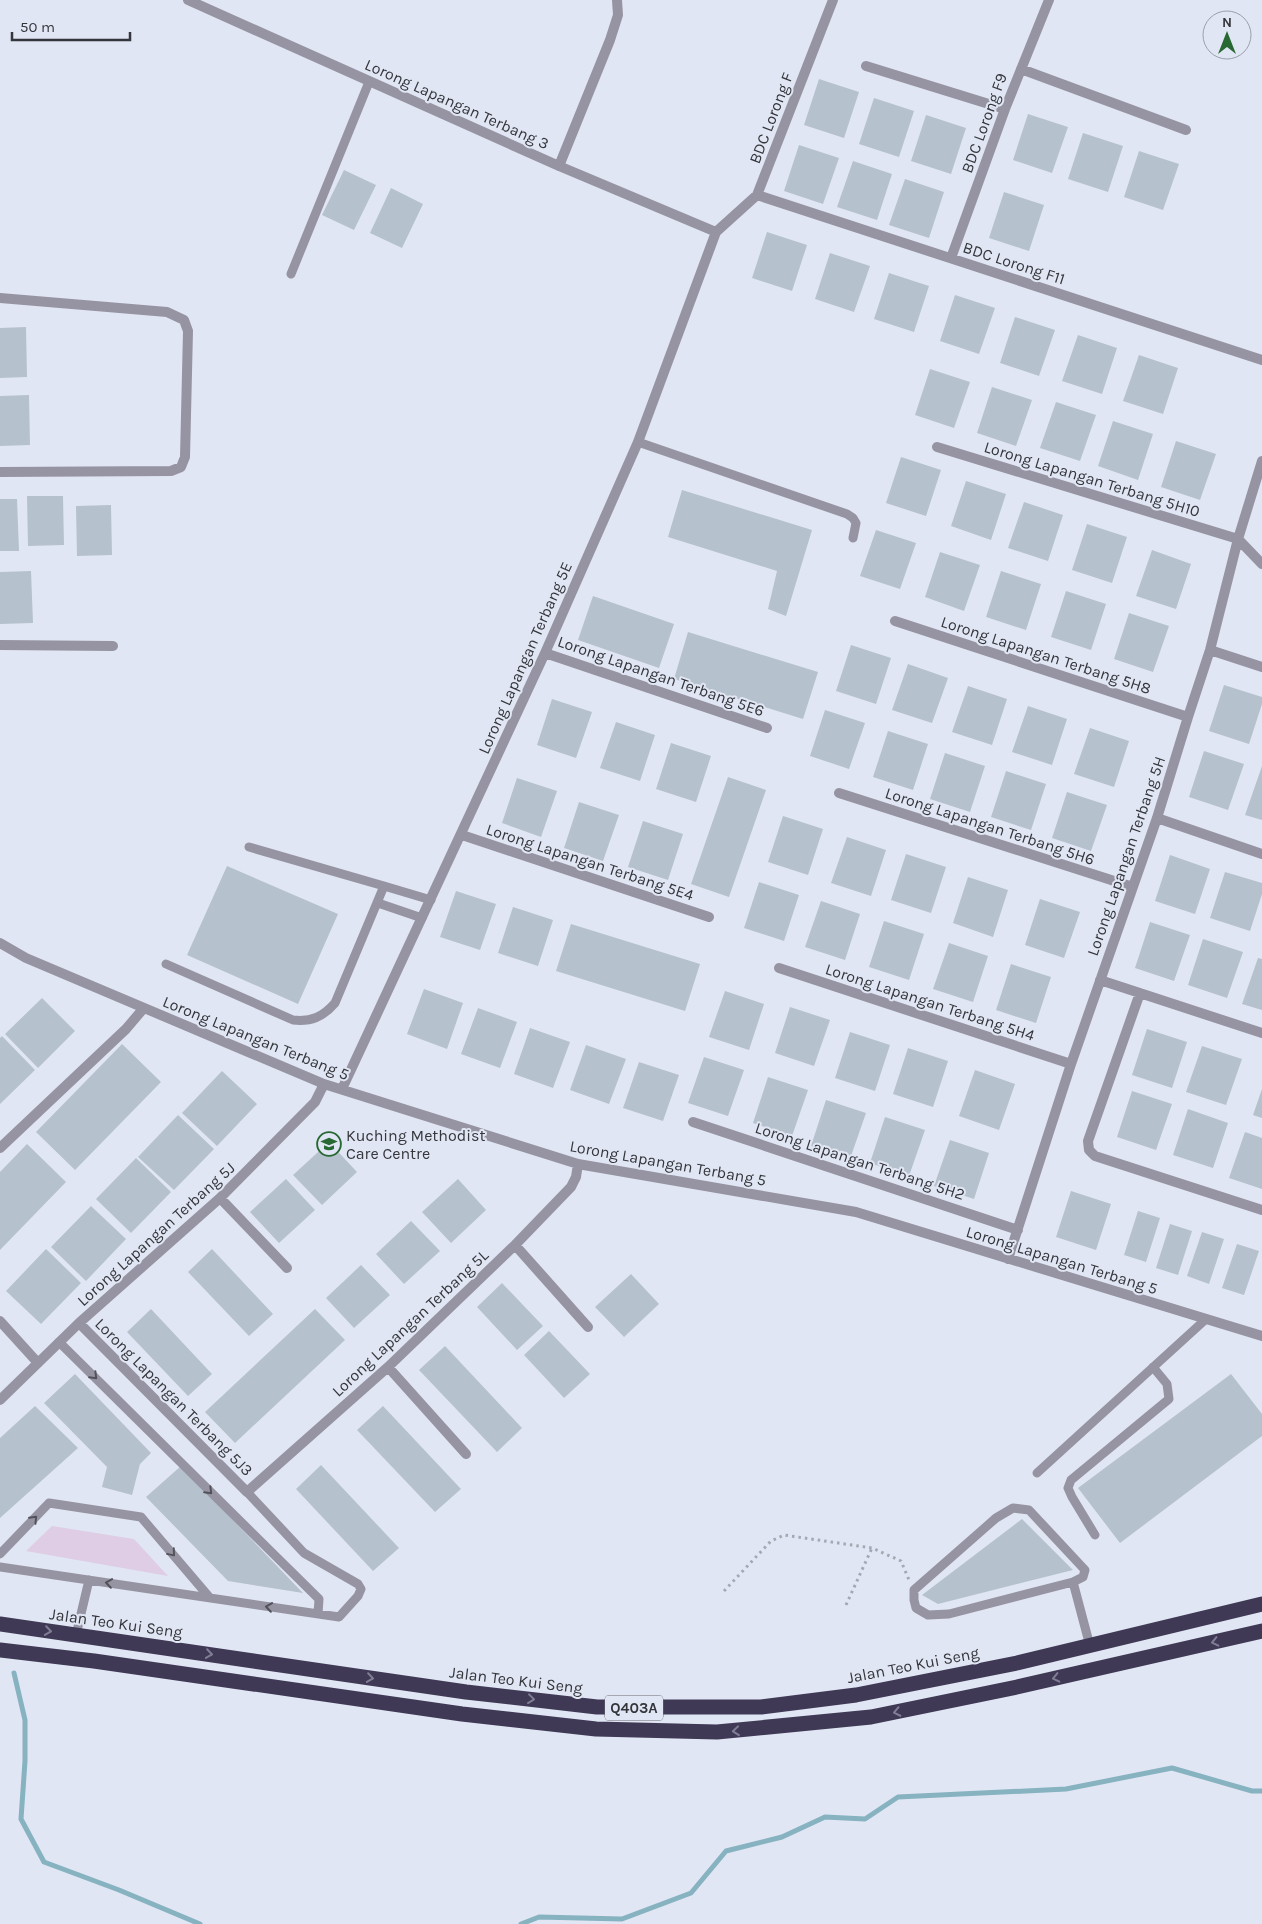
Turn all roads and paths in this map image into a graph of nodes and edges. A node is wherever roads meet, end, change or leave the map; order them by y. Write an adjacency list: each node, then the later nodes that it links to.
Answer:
1 (188, 0): 7 (street, Lorong Lapangan Terbang 3)
2 (617, 0): 10 (street)
3 (833, 0): 11 (street, BDC Lorong F)
4 (1049, 0): 6 (street, BDC Lorong F9)
5 (866, 66): 8 (street)
6 (1020, 69): 8 (street, BDC Lorong F9); 9 (street)
7 (369, 82): 10 (street, Lorong Lapangan Terbang 3); 14 (lane)
8 (1005, 109): 13 (street, BDC Lorong F9)
9 (1186, 130)
10 (560, 166): 12 (street, Lorong Lapangan Terbang 3)
11 (756, 196): 12 (street, BDC Lorong F); 13 (street, BDC Lorong F11)
12 (716, 232): 17 (street, Lorong Lapangan Terbang 5E)
13 (951, 258): 16 (street, BDC Lorong F11)
14 (291, 274)
15 (0, 298): 20 (street)
16 (1262, 360)
17 (638, 442): 21 (lane); 28 (street, Lorong Lapangan Terbang 5E)
18 (937, 447): 22 (street, Lorong Lapangan Terbang 5H10)
19 (1262, 460): 22 (street, Lorong Lapangan Terbang 5H)
20 (0, 472)
21 (853, 538)
22 (1238, 539): 23 (street); 27 (street, Lorong Lapangan Terbang 5H)
23 (1262, 564)
24 (895, 621): 30 (street, Lorong Lapangan Terbang 5H8)
25 (0, 645): 26 (street)
26 (113, 646)
27 (1210, 650): 29 (street); 30 (street, Lorong Lapangan Terbang 5H)
28 (545, 653): 31 (street, Lorong Lapangan Terbang 5E6); 34 (street, Lorong Lapangan Terbang 5E)
29 (1262, 666)
30 (1188, 717): 33 (street, Lorong Lapangan Terbang 5H)
31 (768, 728)
32 (839, 793): 38 (street, Lorong Lapangan Terbang 5H6)
33 (1157, 818): 36 (street); 38 (street, Lorong Lapangan Terbang 5H)
34 (462, 835): 39 (street, Lorong Lapangan Terbang 5E); 41 (street, Lorong Lapangan Terbang 5E4)
35 (249, 847): 37 (lane)
36 (1262, 854)
37 (384, 886): 39 (lane); 40 (lane)
38 (1133, 887): 46 (street, Lorong Lapangan Terbang 5H)
39 (431, 900): 42 (street, Lorong Lapangan Terbang 5E)
40 (378, 903): 42 (lane); 44 (lane)
41 (709, 917)
42 (422, 918): 52 (street, Lorong Lapangan Terbang 5E)
43 (0, 943): 48 (street, Lorong Lapangan Terbang 5)
44 (166, 964)
45 (779, 968): 50 (street, Lorong Lapangan Terbang 5H4)
46 (1100, 980): 47 (street); 50 (street, Lorong Lapangan Terbang 5H)
47 (1140, 993): 49 (street); 57 (street)
48 (143, 1009): 51 (street, Lorong Lapangan Terbang 5); 54 (street)
49 (1262, 1033)
50 (1071, 1064): 58 (street, Lorong Lapangan Terbang 5H)
51 (324, 1084): 52 (street, Lorong Lapangan Terbang 5); 56 (street, Lorong Lapangan Terbang 5J)
52 (342, 1089): 55 (street, Lorong Lapangan Terbang 5)
53 (693, 1122): 58 (street, Lorong Lapangan Terbang 5H2)
54 (0, 1148)
55 (578, 1164): 59 (street, Lorong Lapangan Terbang 5L); 60 (street, Lorong Lapangan Terbang 5)
56 (220, 1198): 61 (street); 64 (street, Lorong Lapangan Terbang 5J)
57 (1262, 1210)
58 (1018, 1230): 60 (street, Lorong Lapangan Terbang 5H)
59 (515, 1245): 65 (street); 69 (street, Lorong Lapangan Terbang 5L)
60 (1008, 1259): 62 (street, Lorong Lapangan Terbang 5)
61 (287, 1268)
62 (1206, 1319): 66 (street, Lorong Lapangan Terbang 5); 70 (lane)
63 (0, 1321): 68 (street)
64 (79, 1323): 67 (street, Lorong Lapangan Terbang 5J); 74 (street, Lorong Lapangan Terbang 5J3)
65 (588, 1326)
66 (1262, 1336)
67 (59, 1342): 68 (street, Lorong Lapangan Terbang 5J); 86 (lane, one-way to 86)
68 (38, 1363): 71 (street, Lorong Lapangan Terbang 5J)
69 (388, 1367): 72 (street); 74 (street, Lorong Lapangan Terbang 5L)
70 (1154, 1367): 73 (lane); 75 (lane)
71 (0, 1400)
72 (466, 1454)
73 (1037, 1473)
74 (247, 1492): 86 (lane)
75 (1095, 1535)
76 (872, 1548): 81 (path); 82 (path); 85 (path)
77 (0, 1554): 83 (lane, one-way to 83)
78 (0, 1567): 79 (lane)
79 (89, 1580): 83 (lane, one-way to 79); 89 (lane)
80 (1073, 1582): 81 (lane); 81 (lane); 90 (lane)
81 (914, 1590)
82 (724, 1591)
83 (210, 1598): 86 (lane, one-way to 83)
84 (1262, 1604): 90 (highway, Jalan Teo Kui Seng / Q403A)
85 (846, 1605)
86 (318, 1614)
87 (0, 1624): 89 (highway, Jalan Teo Kui Seng / Q403A, one-way to 89)
88 (1262, 1631): 91 (highway, one-way to 91)
89 (76, 1635): 90 (highway, Jalan Teo Kui Seng / Q403A, one-way to 90)
90 (1090, 1646)
91 (0, 1650)

